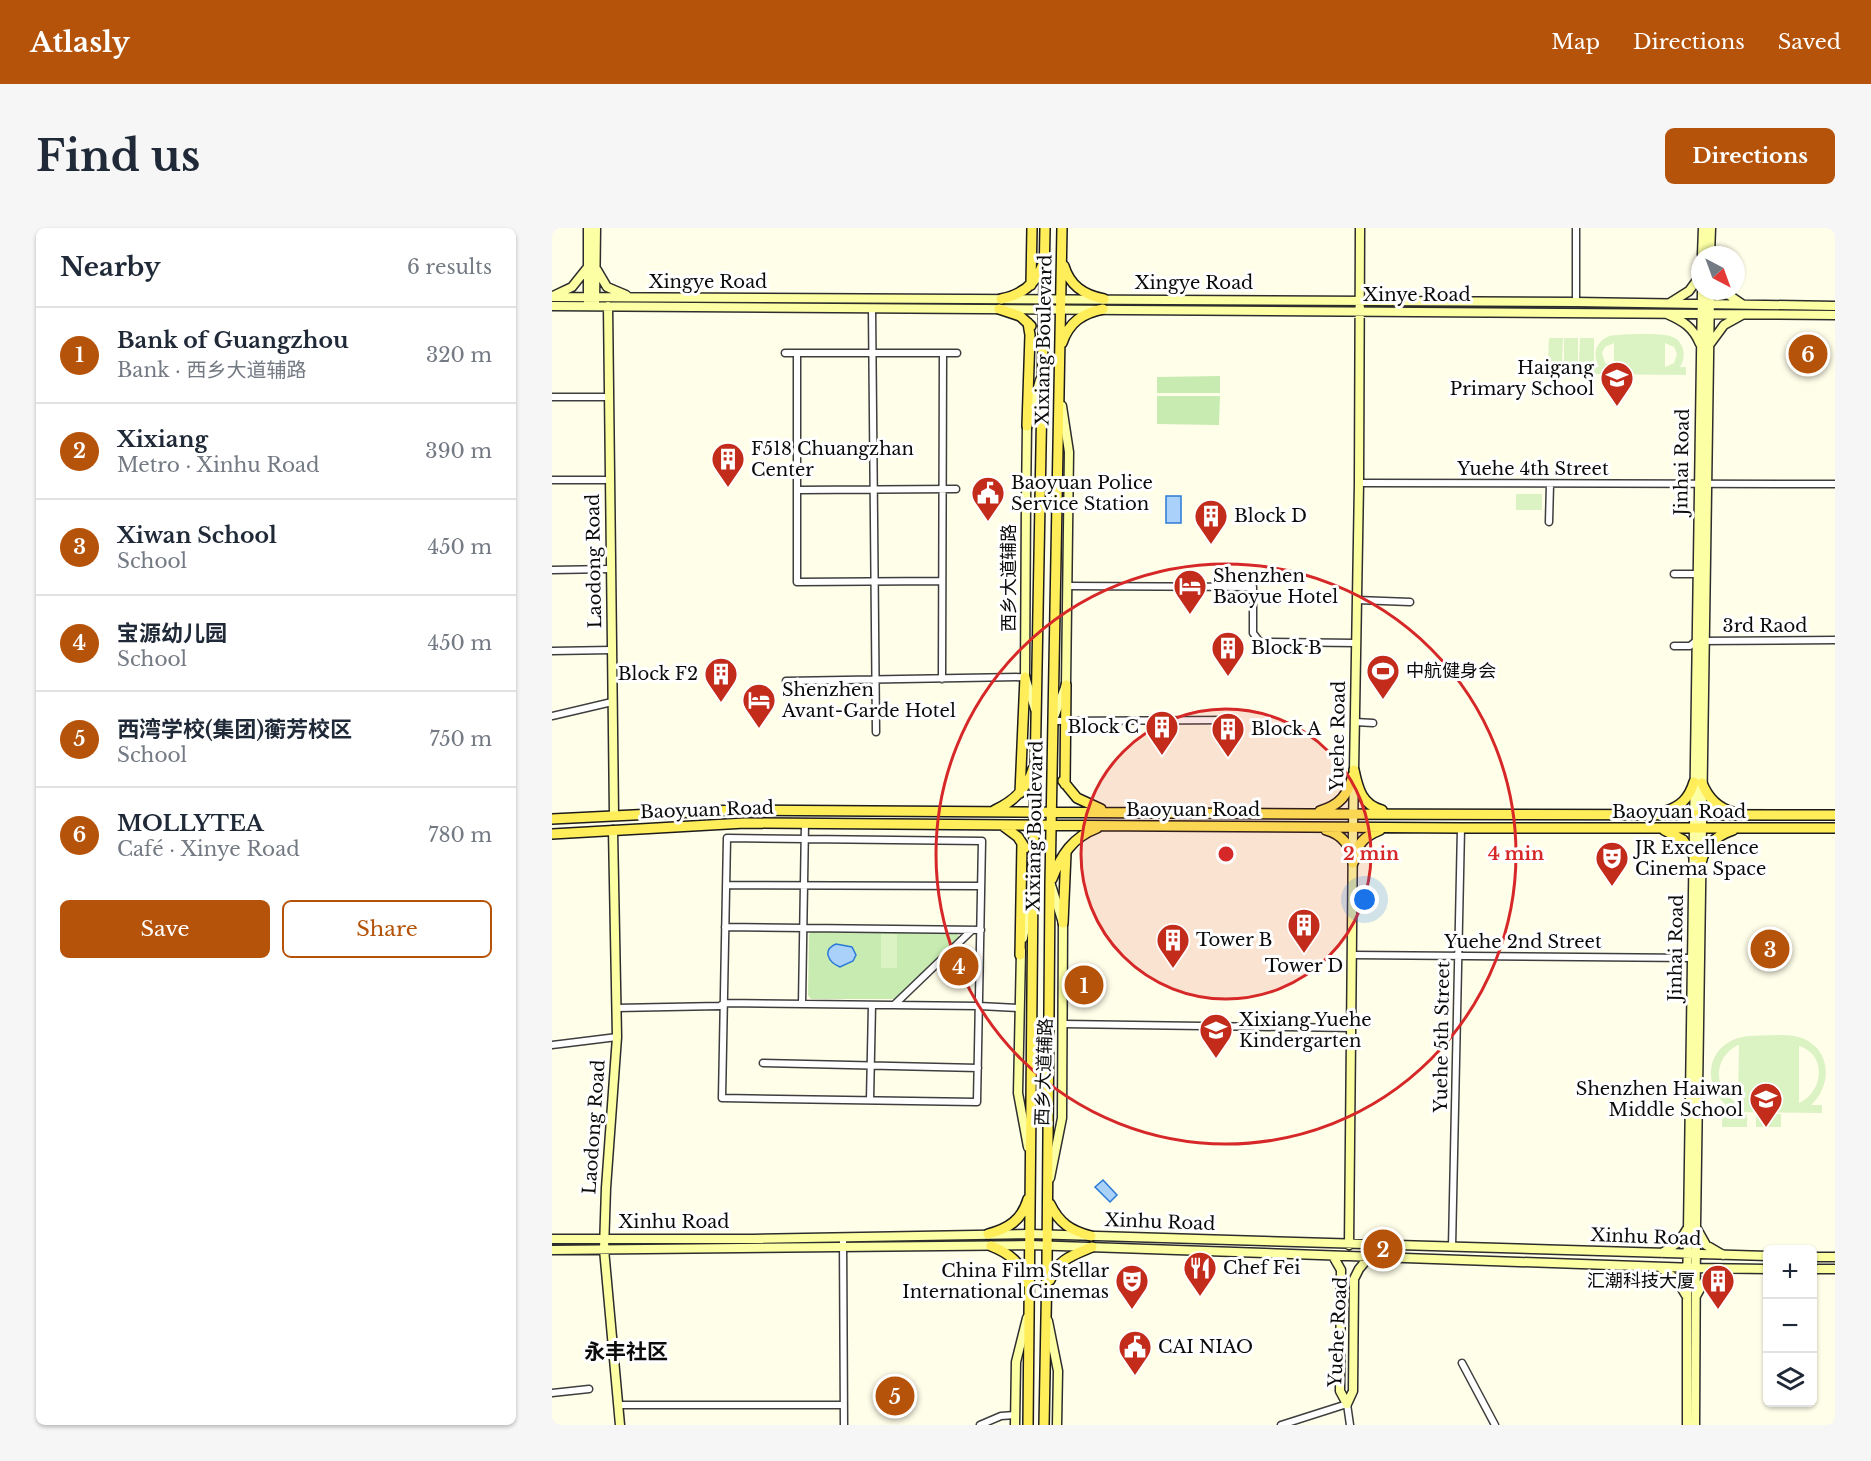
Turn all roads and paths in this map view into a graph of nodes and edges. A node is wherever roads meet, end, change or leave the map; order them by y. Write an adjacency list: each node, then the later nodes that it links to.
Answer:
1 (588, 228): 14 (street)
2 (596, 228): 14 (street)
3 (1032, 228): 15 (main road)
4 (1045, 228): 12 (main road, Xixiang Boulevard)
5 (1064, 228): 13 (main road, Xixiang Boulevard)
6 (1360, 228): 23 (street, Yuehe Road)
7 (1576, 228): 25 (street)
8 (1703, 228): 10 (street)
9 (1711, 228): 11 (street)
10 (1702, 246)
11 (1710, 246)
12 (1045, 256): 15 (main road); 27 (main road, Xixiang Boulevard)
13 (1062, 256): 19 (main road); 28 (main road, Xixiang Boulevard)
14 (592, 266): 17 (street); 18 (street); 24 (street)
15 (1031, 285): 26 (main road)
16 (1691, 289): 33 (street)
17 (552, 297): 24 (street, Xingye Road)
18 (636, 298): 24 (street, Xingye Road); 26 (street, Xingye Road)
19 (1104, 299): 23 (street, Xingye Road); 28 (street, Xingye Road)
20 (1704, 300): 35 (street, Jinhai Road)
21 (1708, 300): 35 (street, Jinhai Road)
22 (1734, 300): 36 (street)
23 (1359, 301): 25 (street, Xingye Road); 37 (street, Yuehe Road)
24 (591, 302): 29 (street, Xingye Road); 30 (street, Xingye Road)
25 (1576, 302): 33 (street, Xingye Road)
26 (1000, 304): 27 (street); 32 (street, Xingye Road); 39 (main road)
27 (1044, 305): 28 (street, Xingye Road); 47 (main road, Xixiang Boulevard)
28 (1061, 305): 34 (street, Xinye Road); 41 (main road, Xixiang Boulevard)
29 (552, 306)
30 (608, 306): 32 (street, Xingye Road); 50 (street, Laodong Road)
31 (1835, 306): 36 (street)
32 (872, 308): 44 (street)
33 (1664, 308): 35 (street, Xinye Road); 37 (street, Xinye Road); 40 (street)
34 (1103, 309): 37 (street, Xinye Road); 41 (main road)
35 (1705, 309): 36 (street, Xinye Road); 40 (street, Jinhai Road)
36 (1744, 309): 38 (street, Xinye Road); 40 (street)
37 (1359, 311): 55 (street, Yuehe Road)
38 (1835, 315)
39 (1028, 323): 47 (main road); 52 (main road)
40 (1705, 347): 57 (street, Jinhai Road)
41 (1059, 351): 49 (main road, Xixiang Boulevard)
42 (785, 353): 43 (street)
43 (797, 353): 44 (street); 61 (street)
44 (872, 353): 45 (street); 62 (street)
45 (943, 353): 46 (street); 59 (street)
46 (957, 353)
47 (1043, 355): 48 (main road, Xixiang Boulevard)
48 (1043, 371): 52 (street, 西乡大道辅路); 85 (main road, Xixiang Boulevard)
49 (1059, 388): 70 (street); 88 (main road, Xixiang Boulevard)
50 (609, 397): 51 (street); 54 (street, Laodong Road)
51 (552, 398)
52 (1027, 426): 79 (street, 西乡大道辅路)
53 (552, 480): 54 (street)
54 (610, 480): 64 (street, Laodong Road)
55 (1359, 483): 56 (street, Yuehe 4th Street); 71 (street, Yuehe Road)
56 (1550, 484): 57 (street, Yuehe 4th Street); 63 (street)
57 (1702, 484): 58 (street, Yuehe 4th Street); 67 (street, Jinhai Road)
58 (1835, 484)
59 (942, 489): 60 (street); 62 (street); 68 (street)
60 (956, 489)
61 (797, 490): 62 (street); 69 (street)
62 (874, 490): 69 (street)
63 (1549, 522)
64 (611, 569): 65 (street); 78 (street, Laodong Road)
65 (552, 570)
66 (1674, 574): 67 (street)
67 (1701, 574): 74 (street, Jinhai Road)
68 (942, 581): 69 (street); 80 (street)
69 (874, 582): 81 (street)
70 (1068, 586): 75 (street); 83 (street)
71 (1357, 600): 72 (street); 75 (street, Yuehe Road)
72 (1410, 602)
73 (1835, 640): 74 (street, 3rd Raod)
74 (1700, 641): 76 (street, 3rd Raod); 96 (street, Jinhai Road)
75 (1356, 643): 90 (street, Yuehe Road)
76 (1674, 646)
77 (552, 651): 78 (street)
78 (612, 651): 84 (street, Laodong Road)
79 (1025, 677): 80 (street); 85 (street, 西乡大道辅路); 98 (main road)
80 (942, 679): 81 (street)
81 (875, 680): 82 (street); 92 (street)
82 (786, 681)
83 (1066, 685): 88 (street); 89 (main road)
84 (612, 702): 86 (street); 106 (street, Laodong Road)
85 (1036, 713): 94 (main road, Xixiang Boulevard)
86 (552, 716)
87 (1236, 720): 89 (street)
88 (1053, 721): 89 (street); 93 (main road, Xixiang Boulevard)
89 (1066, 721): 97 (main road)
90 (1354, 722): 91 (street); 95 (street, Yuehe Road)
91 (1373, 723)
92 (876, 732)
93 (1053, 751): 97 (main road); 102 (main road, Xixiang Boulevard)
94 (1036, 755): 98 (main road); 101 (main road, Xixiang Boulevard)
95 (1354, 770): 104 (street, Yuehe Road); 105 (main road); 107 (main road)
96 (1698, 783): 108 (main road); 109 (street, Jinhai Road); 110 (main road)
97 (1065, 784): 103 (main road)
98 (1020, 793): 100 (main road)
99 (975, 812): 100 (main road, Baoyuan Road); 106 (main road, Baoyuan Road); 114 (main road)
100 (992, 812): 101 (main road, Baoyuan Road)
101 (1035, 812): 102 (main road, Baoyuan Road); 116 (main road, Xixiang Boulevard)
102 (1052, 812): 103 (main road, Baoyuan Road); 117 (main road, Xixiang Boulevard)
103 (1115, 813): 107 (main road, Baoyuan Road)
104 (1353, 813): 105 (main road, Baoyuan Road); 107 (main road, Baoyuan Road); 120 (street, Yuehe Road)
105 (1400, 813): 108 (main road, Baoyuan Road)
106 (614, 814): 112 (main road, Baoyuan Road)
107 (1308, 814)
108 (1650, 814): 109 (main road, Baoyuan Road)
109 (1698, 814): 110 (main road, Baoyuan Road); 124 (street, Jinhai Road)
110 (1742, 814): 111 (main road, Baoyuan Road)
111 (1835, 815)
112 (552, 819)
113 (805, 823): 114 (main road, Baoyuan Road); 127 (main road, Baoyuan Road); 129 (street)
114 (974, 825): 115 (main road, Baoyuan Road)
115 (1002, 825): 116 (main road, Baoyuan Road); 130 (main road)
116 (1035, 826): 117 (main road, Baoyuan Road); 139 (main road, Xixiang Boulevard)
117 (1052, 826): 118 (main road, Baoyuan Road); 135 (main road, Xixiang Boulevard)
118 (1116, 826): 119 (main road, Baoyuan Road); 131 (main road)
119 (1303, 827): 120 (main road, Baoyuan Road); 133 (main road)
120 (1353, 828): 121 (main road, Baoyuan Road); 133 (street, Yuehe Road)
121 (1393, 828): 122 (main road, Baoyuan Road); 133 (main road)
122 (1461, 828): 123 (main road, Baoyuan Road); 147 (street, Yuehe 5th Street)
123 (1656, 828): 124 (main road, Baoyuan Road); 132 (main road)
124 (1698, 828): 125 (main road, Baoyuan Road); 132 (street, Jinhai Road); 134 (street, Jinhai Road)
125 (1738, 828): 126 (main road, Baoyuan Road); 134 (main road)
126 (1835, 828)
127 (613, 830): 128 (main road, Baoyuan Road); 154 (street, Laodong Road)
128 (552, 834)
129 (805, 839): 136 (street); 137 (street); 138 (street)
130 (1022, 843): 139 (main road); 146 (main road)
131 (1066, 852): 135 (main road); 140 (main road)
132 (1694, 856): 148 (street, Jinhai Road)
133 (1353, 863): 145 (street, Yuehe Road)
134 (1701, 863): 167 (street, Jinhai Road)
135 (1050, 884): 140 (street, 西乡大道辅路); 166 (main road, Xixiang Boulevard)
136 (726, 885): 137 (street); 141 (street)
137 (804, 885): 138 (street); 142 (street)
138 (981, 886): 144 (street)
139 (1033, 886): 146 (street, 西乡大道辅路); 164 (main road, Xixiang Boulevard)
140 (1063, 923): 156 (street, 西乡大道辅路)
141 (725, 927): 142 (street); 149 (street)
142 (803, 928): 143 (street); 150 (street)
143 (972, 930): 144 (street); 152 (street)
144 (981, 930): 153 (street)
145 (1353, 955): 147 (street, Yuehe 2nd Street); 157 (street, Yuehe Road)
146 (1020, 956): 155 (street, 西乡大道辅路)
147 (1459, 956): 148 (street, Yuehe 2nd Street); 180 (street, Yuehe 5th Street)
148 (1692, 958): 167 (street, Jinhai Road)
149 (724, 1004): 150 (street); 154 (street); 163 (street)
150 (802, 1004): 151 (street)
151 (872, 1005): 152 (street); 161 (street)
152 (894, 1005): 153 (street)
153 (979, 1006): 155 (street); 162 (street)
154 (616, 1008): 158 (street, Laodong Road)
155 (1020, 1008): 164 (street, 西乡大道辅路)
156 (1063, 1024): 157 (street); 166 (street, 西乡大道辅路)
157 (1352, 1028): 176 (street, Yuehe Road)
158 (617, 1037): 159 (street); 172 (street, Laodong Road)
159 (552, 1045)
160 (763, 1063): 161 (street)
161 (870, 1065): 162 (street); 163 (street)
162 (978, 1068): 163 (street)
163 (870, 1100)
164 (1031, 1163): 165 (main road, Xixiang Boulevard)
165 (1031, 1191): 168 (main road); 169 (main road, Xixiang Boulevard)
166 (1048, 1195): 170 (main road, Xixiang Boulevard); 171 (main road)
167 (1692, 1225): 183 (street); 184 (street, Jinhai Road); 186 (street)
168 (988, 1234): 169 (street, Xinhu Road); 174 (street, Xinhu Road)
169 (1030, 1234): 170 (street, Xinhu Road); 175 (main road, Xixiang Boulevard)
170 (1048, 1234): 171 (street, Xinhu Road); 178 (main road, Xixiang Boulevard)
171 (1091, 1236): 176 (street, Xinhu Road)
172 (604, 1238): 173 (street, Xinhu Road); 174 (street, Xinhu Road); 181 (street, Laodong Road)
173 (552, 1239)
174 (843, 1242): 177 (street, Xinhu Road); 181 (street, Xinhu Road); 207 (street)
175 (1030, 1245): 177 (street, Xinhu Road); 178 (street, Xinhu Road); 198 (main road, Xixiang Boulevard)
176 (1349, 1245): 180 (street, Xinhu Road)
177 (991, 1246): 198 (main road)
178 (1048, 1246): 179 (street, Xinhu Road); 197 (main road, Xixiang Boulevard)
179 (1092, 1247): 185 (street, Xinhu Road); 197 (main road)
180 (1452, 1247): 183 (street, Xinhu Road)
181 (604, 1249): 182 (street, Xinhu Road); 206 (street, Laodong Road)
182 (552, 1250)
183 (1659, 1254): 184 (street, Xinhu Road)
184 (1692, 1255): 186 (street, Xinhu Road); 192 (street, Jinhai Road)
185 (1333, 1256): 188 (street, Xinhu Road); 205 (street, Yuehe Road)
186 (1726, 1256): 187 (street, Xinhu Road)
187 (1763, 1256)
188 (1370, 1257): 191 (street, Xinhu Road); 205 (street, Yuehe Road)
189 (1817, 1257): 190 (street)
190 (1835, 1257)
191 (1659, 1267): 192 (street, Xinhu Road); 199 (street)
192 (1692, 1268): 193 (street, Xinhu Road); 199 (street, Jinhai Road)
193 (1725, 1269): 194 (street, Xinhu Road); 199 (street)
194 (1763, 1269)
195 (1817, 1269): 196 (street)
196 (1835, 1269)
197 (1047, 1291): 201 (main road, Xixiang Boulevard)
198 (1030, 1294): 200 (main road, Xixiang Boulevard)
199 (1691, 1299): 219 (street, Jinhai Road); 220 (street, Jinhai Road)
200 (1030, 1305): 208 (street); 213 (main road, Xixiang Boulevard)
201 (1046, 1313): 214 (main road, Xixiang Boulevard); 215 (street)
202 (1462, 1363): 218 (street)
203 (589, 1389): 204 (street)
204 (552, 1393)
205 (1347, 1404): 216 (street); 217 (street)
206 (620, 1405): 207 (street); 209 (street, Laodong Road)
207 (844, 1405): 210 (street)
208 (1015, 1415): 211 (street); 212 (street)
209 (620, 1425)
210 (844, 1425)
211 (980, 1425)
212 (1015, 1425)
213 (1028, 1425)
214 (1044, 1425)
215 (1057, 1425)
216 (1281, 1425)
217 (1350, 1425)
218 (1495, 1425)
219 (1687, 1425)
220 (1695, 1425)

